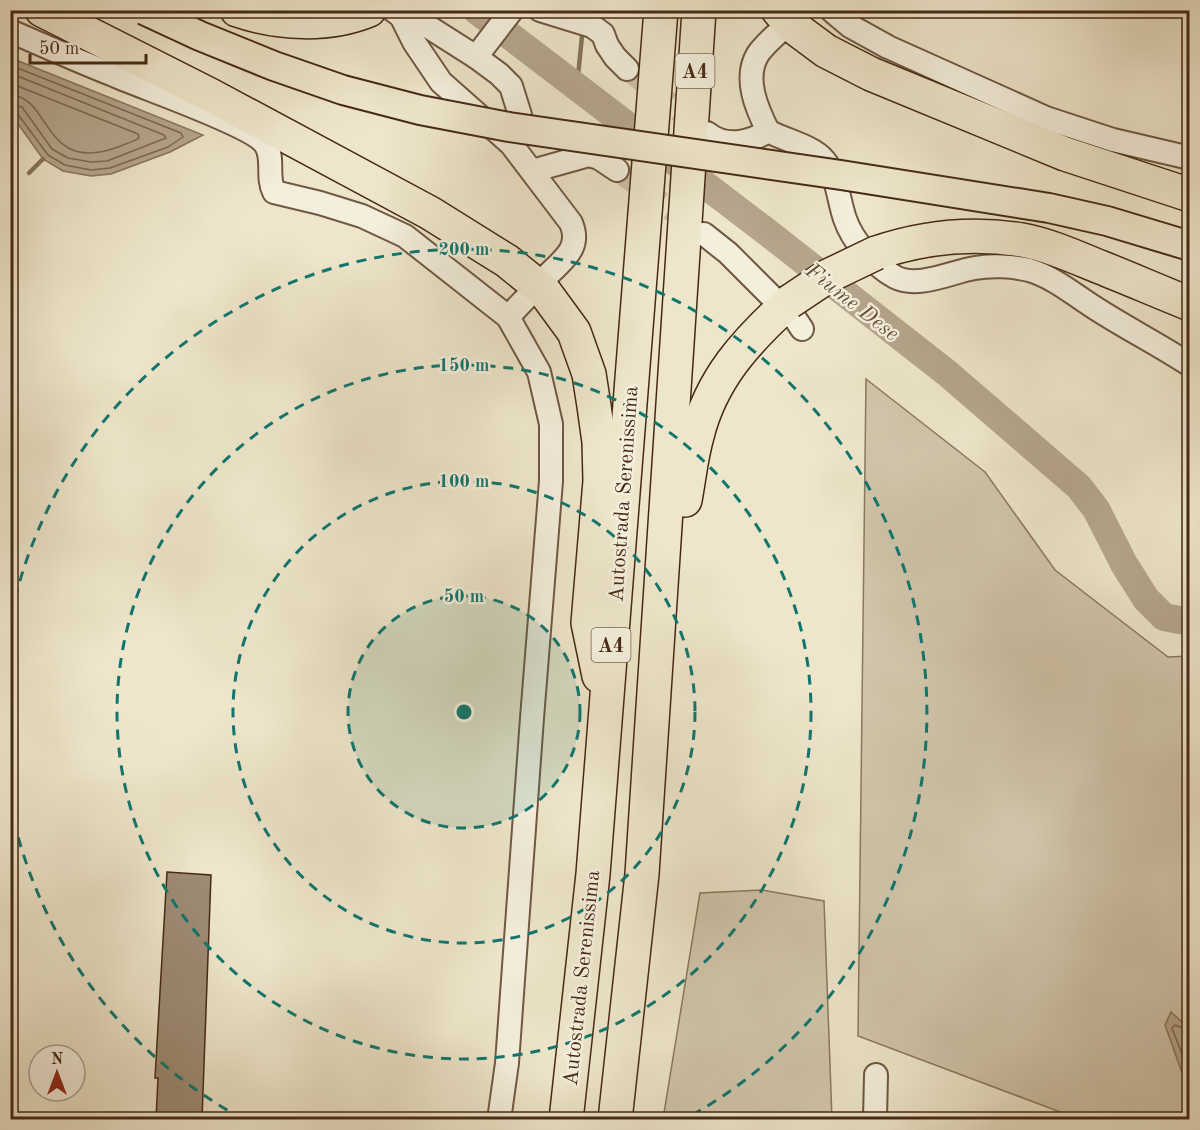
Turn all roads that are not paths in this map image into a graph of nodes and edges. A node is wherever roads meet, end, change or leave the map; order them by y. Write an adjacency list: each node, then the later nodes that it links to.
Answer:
1 (42, 10): 28 (highway)
2 (144, 10): 23 (main road, bridge)
3 (237, 10): 4 (highway)
4 (369, 10)
5 (512, 10): 13 (lane)
6 (540, 10): 14 (lane)
7 (661, 10): 19 (highway, Autostrada Serenissima / A4)
8 (699, 10): 16 (highway, Autostrada Serenissima / A4)
9 (831, 10): 18 (lane)
10 (397, 13): 13 (lane); 17 (lane)
11 (779, 20): 15 (lane); 21 (highway)
12 (10, 31): 26 (lane)
13 (480, 51): 17 (lane)
14 (627, 69)
15 (768, 131): 16 (lane); 27 (lane)
16 (699, 133): 29 (highway, Autostrada Serenissima / A4)
17 (511, 144): 20 (lane)
18 (1190, 158)
19 (633, 170): 20 (lane); 28 (highway, Autostrada Serenissima / A4)
20 (532, 171): 26 (lane)
21 (1190, 195)
22 (704, 234): 25 (lane)
23 (1190, 246)
24 (1190, 304): 25 (highway, bridge)
25 (790, 312): 29 (highway)
26 (508, 317): 31 (lane)
27 (1190, 365)
28 (606, 710): 32 (highway, Autostrada Serenissima / A4)
29 (654, 715): 33 (highway, Autostrada Serenissima / A4)
30 (876, 1075): 34 (lane)
31 (499, 1119)
32 (566, 1119)
33 (615, 1119)
34 (875, 1119)

